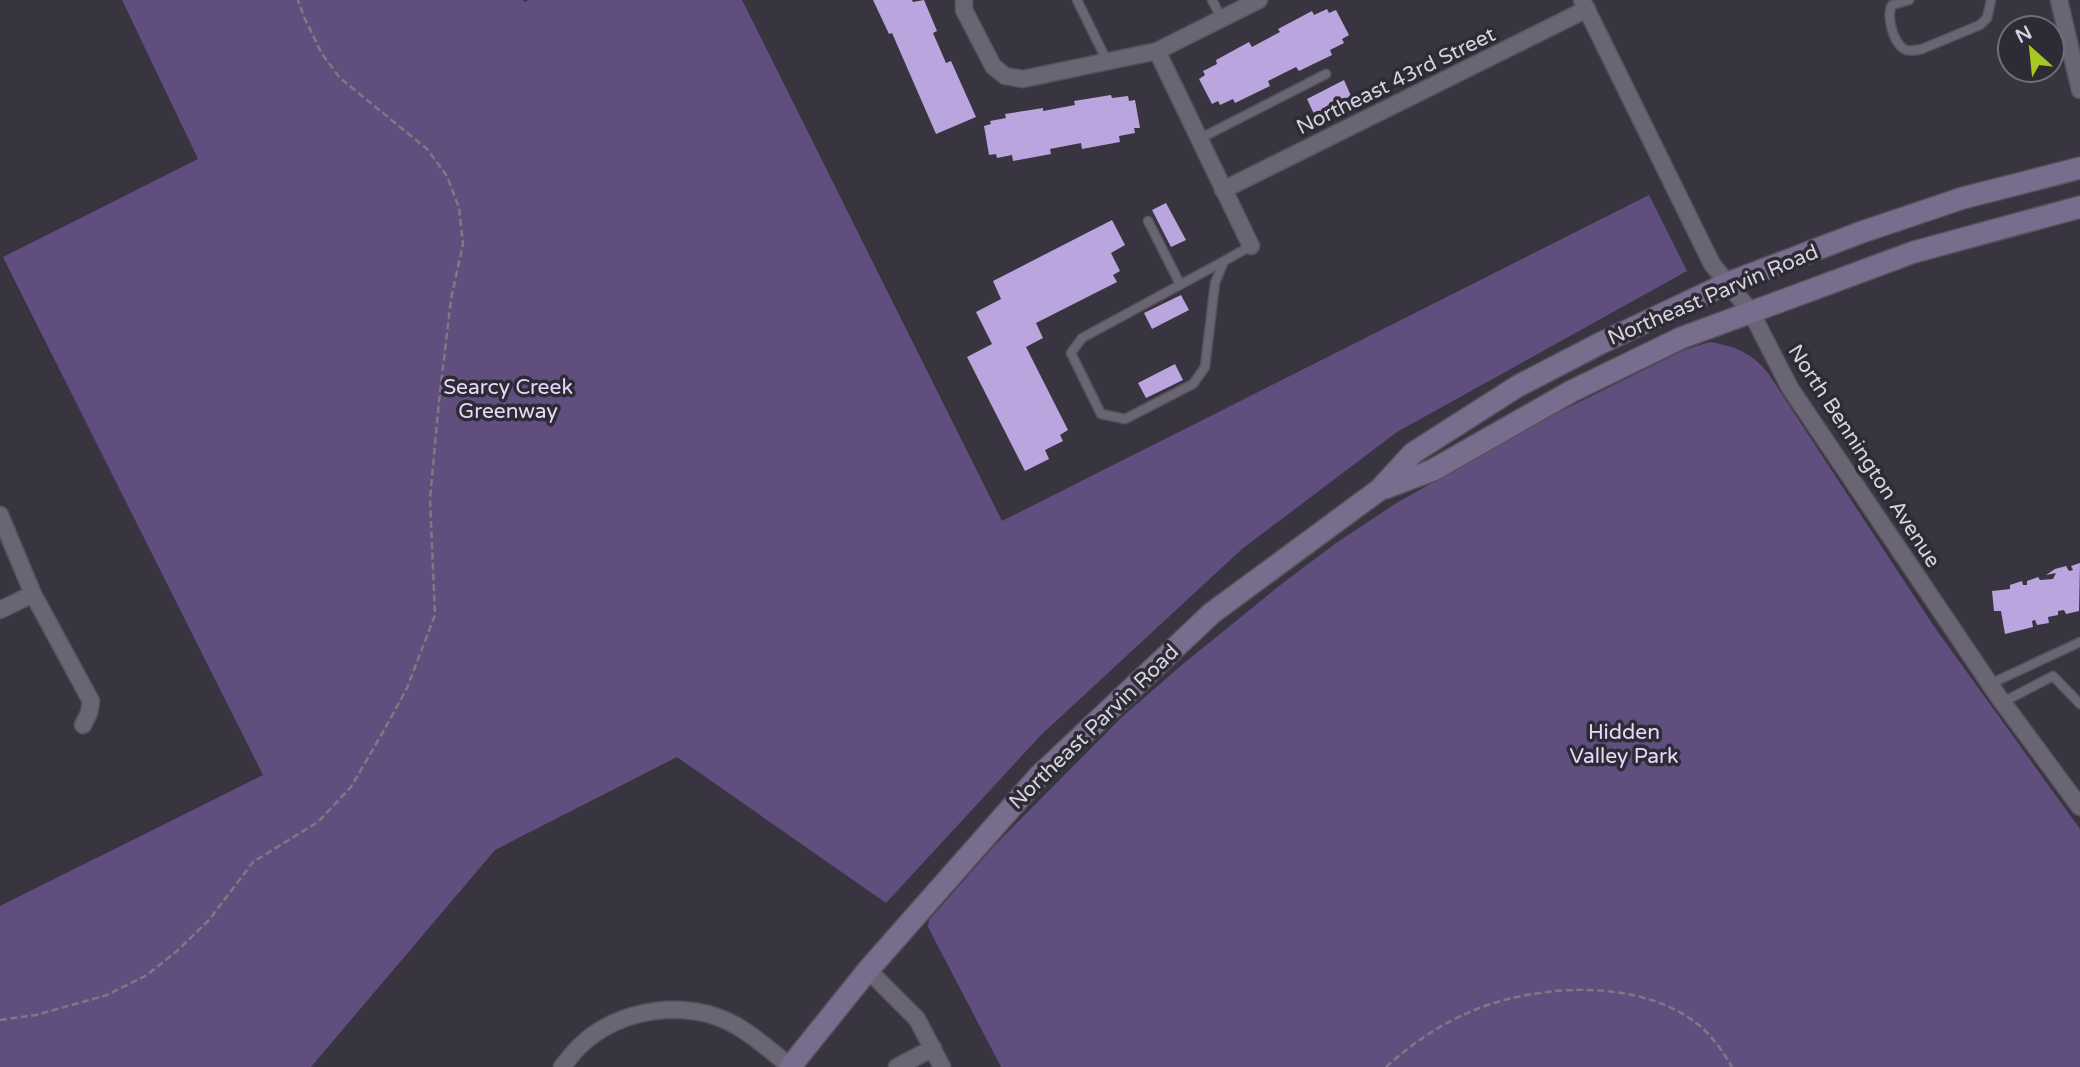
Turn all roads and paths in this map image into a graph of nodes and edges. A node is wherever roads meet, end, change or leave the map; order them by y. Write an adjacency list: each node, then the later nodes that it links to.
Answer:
1 (299, 0): 36 (path)
2 (964, 0): 12 (street)
3 (1077, 0): 12 (lane)
4 (1212, 0): 10 (lane)
5 (1259, 0): 10 (street)
6 (1909, 0): 7 (lane)
7 (1990, 0)
8 (2059, 0): 14 (street)
9 (1584, 4): 17 (street, Northeast 43rd Street); 23 (street, North Bennington Avenue)
10 (1222, 19): 11 (street)
11 (1157, 51): 12 (street); 15 (street)
12 (1107, 61)
13 (1326, 74): 15 (lane)
14 (2080, 90)
15 (1199, 139): 17 (street)
16 (2080, 168): 23 (main road, Northeast Parvin Road)
17 (1223, 190): 20 (street)
18 (2080, 207): 24 (main road, Northeast Parvin Road)
19 (1148, 222): 22 (lane)
20 (1251, 246): 21 (lane)
21 (1224, 261): 22 (lane); 22 (lane)
22 (1180, 284)
23 (1728, 284): 24 (street, North Bennington Avenue); 25 (main road, Northeast Parvin Road)
24 (1751, 312): 25 (main road, Northeast Parvin Road); 30 (street, North Bennington Avenue)
25 (1379, 490): 35 (main road, Northeast Parvin Road)
26 (0, 515): 27 (street)
27 (33, 594): 28 (street); 33 (street)
28 (0, 610)
29 (2080, 642): 30 (lane)
30 (1990, 684): 31 (street, North Bennington Avenue)
31 (2003, 702): 32 (lane); 34 (street, North Bennington Avenue)
32 (2080, 704)
33 (83, 725)
34 (2080, 807)
35 (868, 970): 37 (street); 39 (main road, Northeast Parvin Road)
36 (0, 1020)
37 (933, 1048): 40 (street); 41 (street)
38 (562, 1067): 39 (street)
39 (791, 1067)
40 (897, 1067)
41 (942, 1067)
42 (1386, 1067): 43 (path)
43 (1732, 1067)

